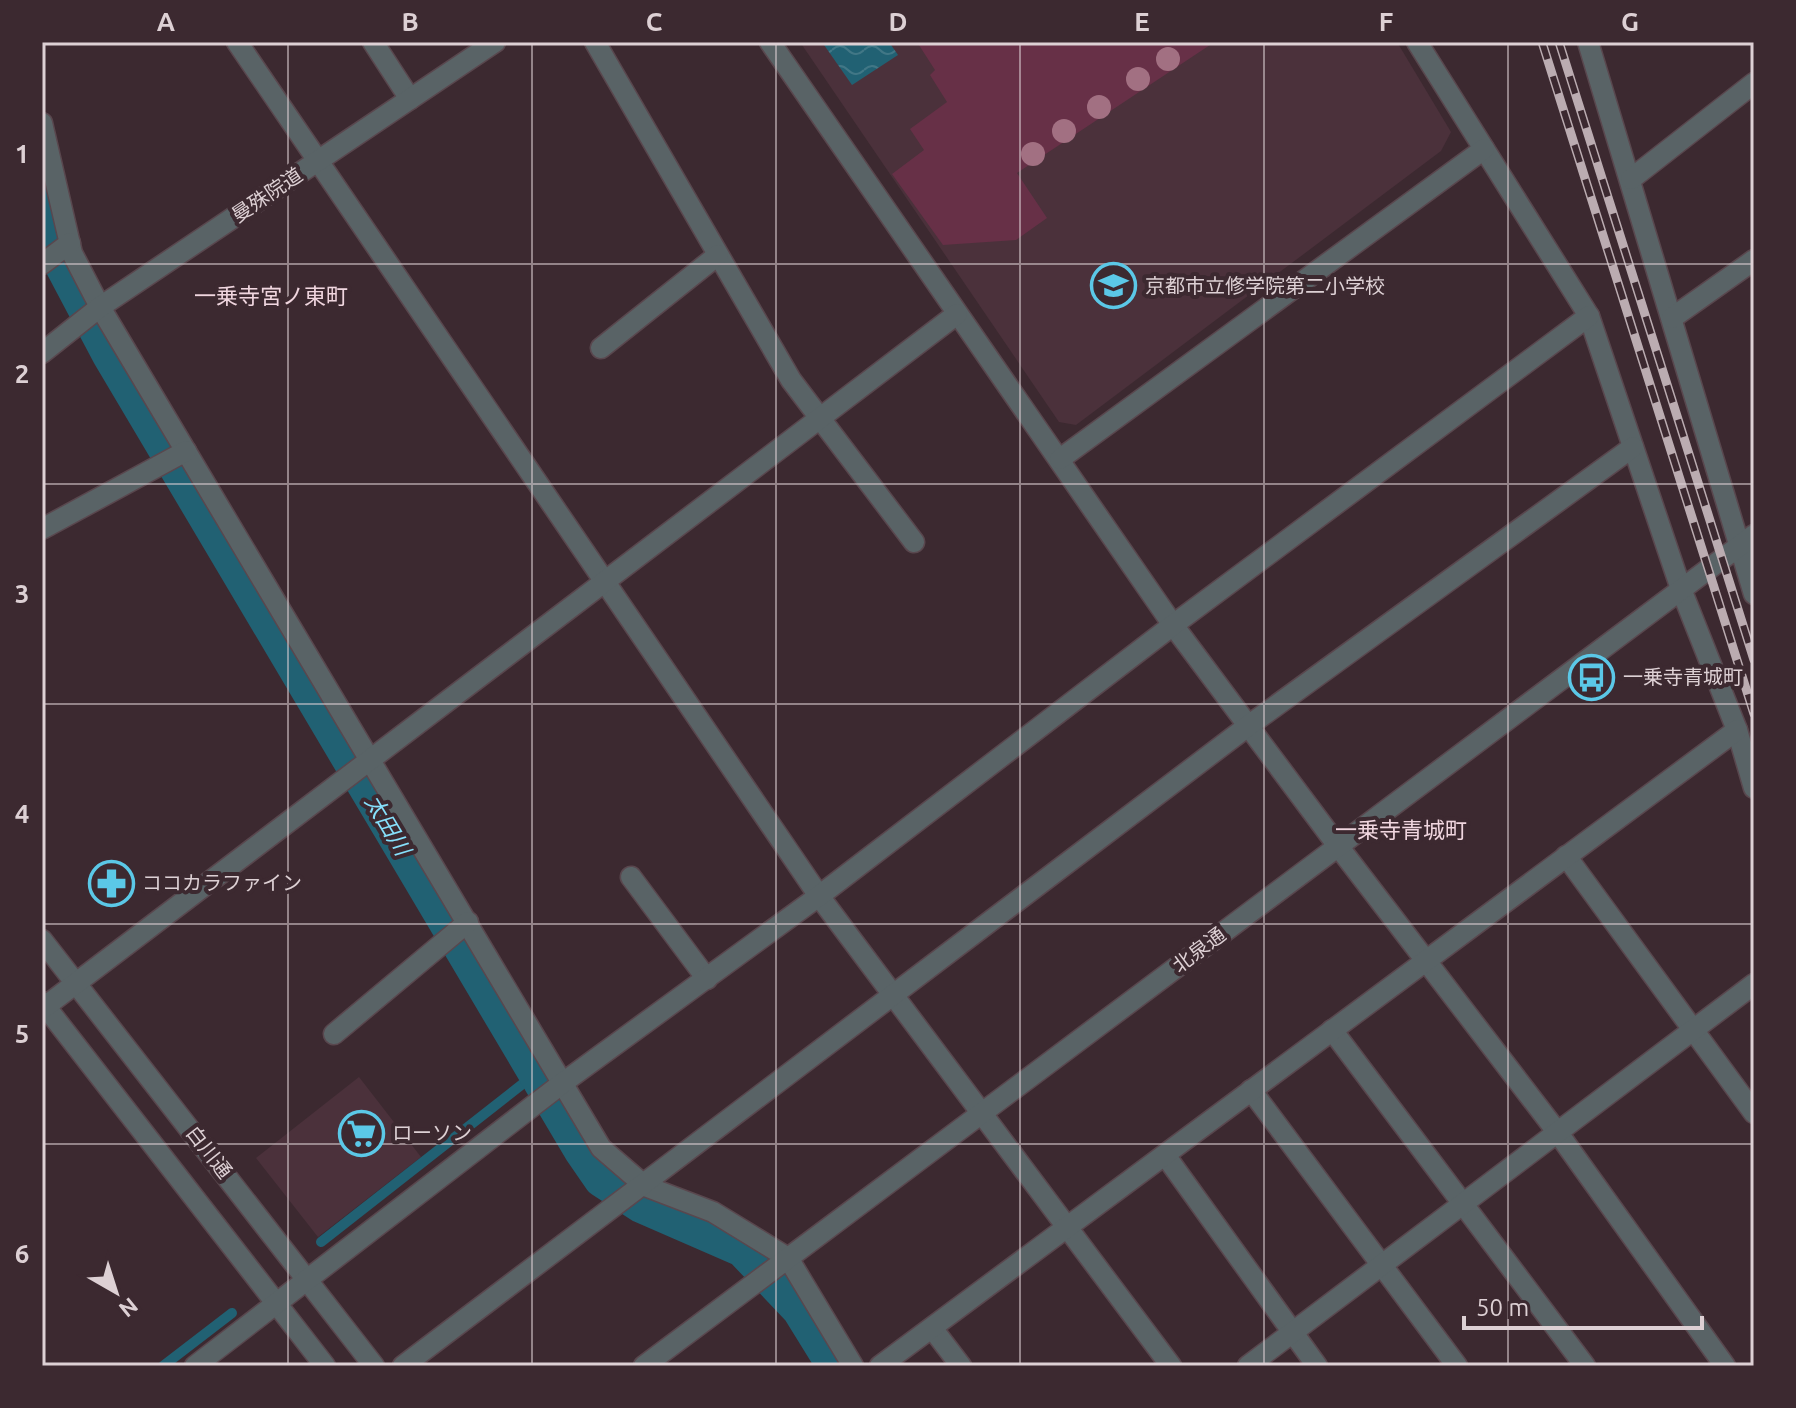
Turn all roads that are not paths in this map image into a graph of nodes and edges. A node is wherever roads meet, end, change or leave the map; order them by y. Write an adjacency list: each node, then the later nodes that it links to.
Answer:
1 (237, 42): 12 (street)
2 (373, 42): 9 (street)
3 (495, 42): 9 (street, 曼殊院道)
4 (595, 42): 15 (street)
5 (770, 42): 19 (street)
6 (1417, 42): 11 (street)
7 (1588, 42): 13 (street)
8 (1754, 83): 13 (street)
9 (410, 99): 12 (street, 曼殊院道)
10 (42, 123): 14 (street)
11 (1484, 149): 20 (street); 27 (street)
12 (316, 161): 18 (street, 曼殊院道); 31 (street)
13 (1631, 179): 21 (street)
14 (70, 243): 17 (street); 18 (street)
15 (718, 255): 22 (street); 24 (street)
16 (1754, 260): 21 (street)
17 (42, 264)
18 (91, 314): 23 (street, 曼殊院道); 26 (street)
19 (957, 314): 24 (street); 27 (street)
20 (1589, 316): 25 (street); 34 (street)
21 (1672, 318): 29 (street)
22 (601, 348)
23 (42, 353)
24 (821, 417): 30 (street); 31 (street)
25 (1633, 447): 32 (street); 35 (street)
26 (186, 451): 28 (street); 37 (street)
27 (1060, 459): 34 (street)
28 (42, 529)
29 (1747, 540): 32 (street, 北泉通); 33 (street)
30 (914, 542)
31 (606, 582): 37 (street); 42 (street)
32 (1681, 589): 36 (street); 39 (street, 北泉通)
33 (1754, 594)
34 (1173, 625): 35 (street); 42 (street)
35 (1248, 726): 39 (street); 49 (street)
36 (1737, 730): 38 (street); 40 (street)
37 (361, 768): 43 (street); 47 (street)
38 (1754, 788)
39 (1338, 846): 45 (street); 56 (street, 北泉通)
40 (1566, 856): 45 (street); 52 (street)
41 (631, 877): 46 (street)
42 (819, 896): 46 (street); 49 (street)
43 (468, 922): 53 (street); 54 (street)
44 (42, 940): 47 (street, 白川通)
45 (1426, 960): 51 (street); 58 (street)
46 (707, 979): 54 (street)
47 (75, 983): 50 (street); 65 (street, 白川通)
48 (1754, 984): 52 (street)
49 (894, 994): 56 (street); 60 (street)
50 (43, 1005): 66 (street, 白川通)
51 (1332, 1030): 55 (street); 61 (street)
52 (1693, 1030): 57 (street); 58 (street)
53 (334, 1034)
54 (560, 1086): 60 (street); 65 (street)
55 (1251, 1090): 59 (street); 64 (street)
56 (982, 1113): 62 (street); 63 (street, 北泉通)
57 (1754, 1113)
58 (1558, 1133): 61 (street); 82 (street)
59 (1165, 1155): 62 (street); 68 (street)
60 (633, 1194): 63 (street); 72 (street)
61 (1463, 1204): 64 (street); 81 (street)
62 (1068, 1226): 67 (street); 77 (street)
63 (782, 1262): 73 (street, 北泉通); 74 (street)
64 (1382, 1265): 68 (street); 80 (street)
65 (308, 1279): 66 (street); 71 (street, 白川通)
66 (277, 1303): 69 (street); 70 (street, 白川通)
67 (932, 1328): 75 (street); 76 (street)
68 (1292, 1333): 78 (street); 79 (street)
69 (195, 1366)
70 (325, 1366)
71 (374, 1366)
72 (403, 1366)
73 (644, 1366)
74 (853, 1366)
75 (880, 1366)
76 (961, 1366)
77 (1171, 1366)
78 (1248, 1366)
79 (1317, 1366)
80 (1457, 1366)
81 (1585, 1366)
82 (1725, 1366)

